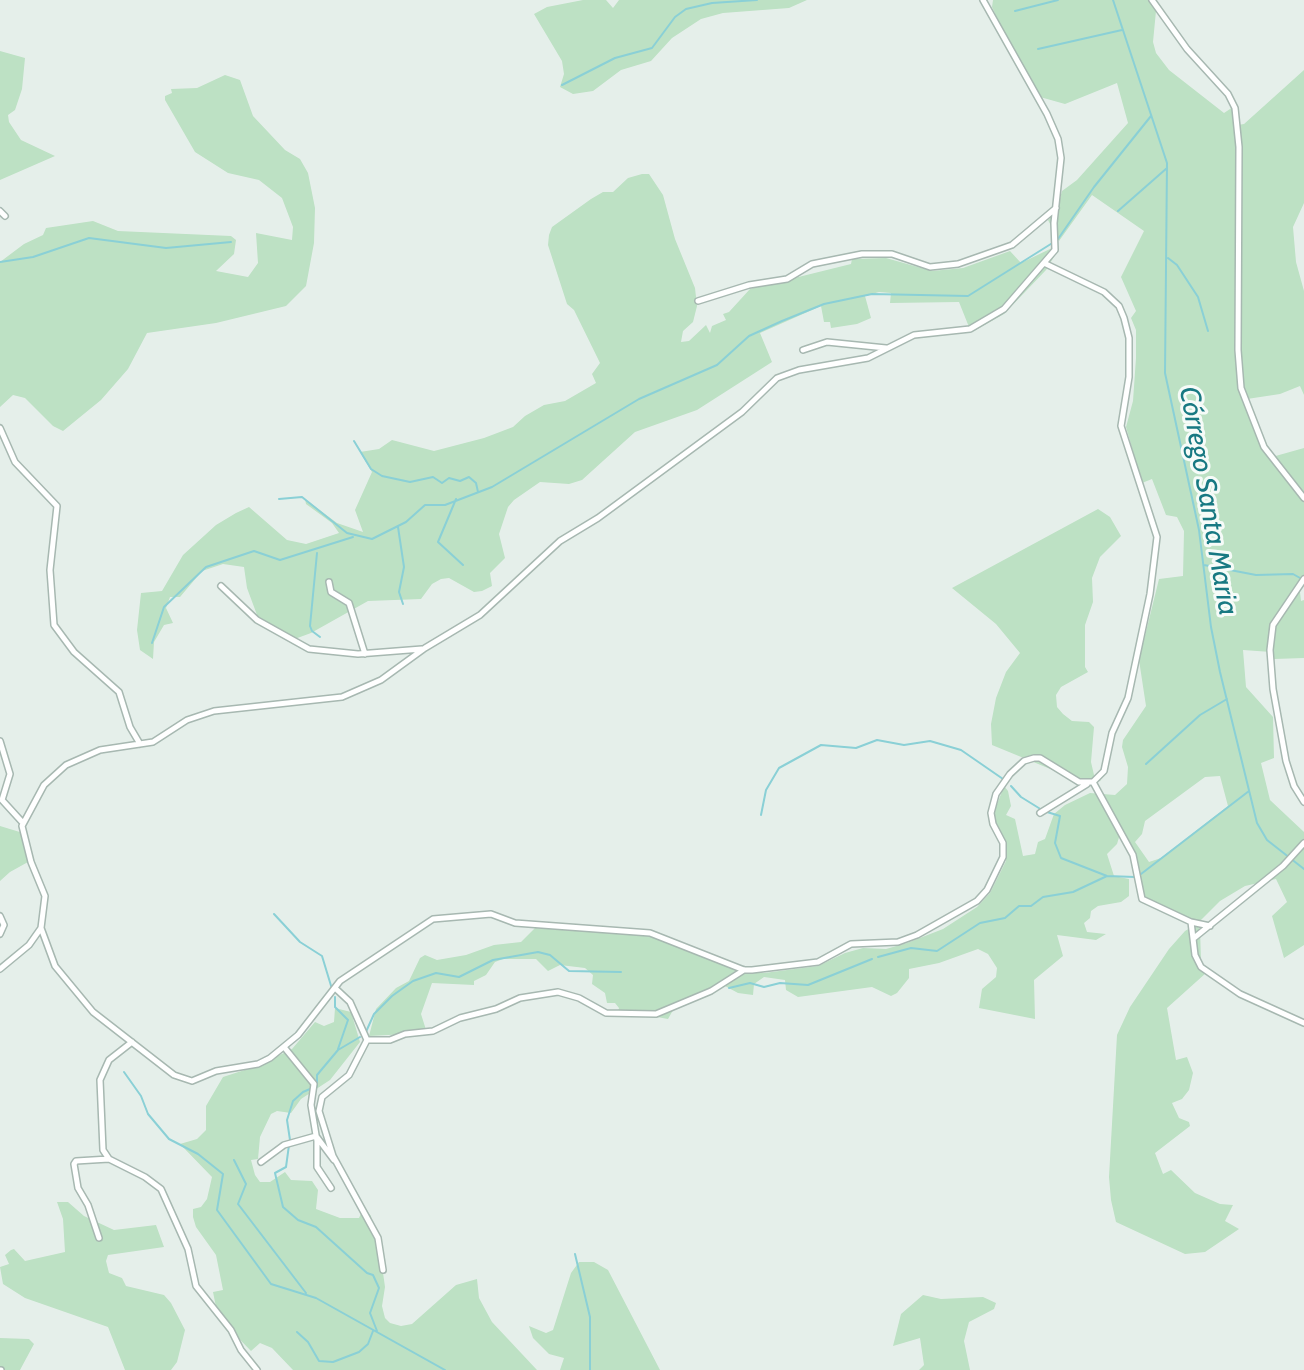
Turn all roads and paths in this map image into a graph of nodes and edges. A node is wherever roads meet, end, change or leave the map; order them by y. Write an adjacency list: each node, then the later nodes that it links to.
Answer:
1 (983, 0): 3 (street)
2 (1152, 0): 9 (street)
3 (1056, 208): 4 (street); 5 (street)
4 (1046, 264): 6 (street); 17 (street)
5 (698, 301)
6 (889, 348): 7 (street); 13 (street)
7 (803, 349)
8 (0, 428): 16 (street)
9 (1304, 498)
10 (1304, 579): 18 (street)
11 (329, 582): 14 (street)
12 (221, 586): 14 (street)
13 (425, 648): 14 (street); 16 (street)
14 (365, 653)
15 (0, 741): 20 (street)
16 (140, 744): 20 (street)
17 (1092, 782): 19 (street); 23 (street); 29 (street)
18 (1304, 802)
19 (1040, 813)
20 (23, 823): 25 (street)
21 (1304, 843): 24 (street)
22 (0, 916): 26 (street)
23 (1191, 922): 24 (street); 27 (street)
24 (1210, 926): 27 (street)
25 (41, 928): 28 (street); 33 (street)
26 (0, 934)
27 (1195, 938): 31 (street)
28 (0, 969)
29 (744, 970): 30 (street); 32 (street)
30 (335, 988): 32 (street); 34 (street)
31 (1304, 1023)
32 (367, 1040): 38 (street)
33 (132, 1042): 34 (street); 36 (street)
34 (284, 1047): 35 (street)
35 (316, 1136): 37 (street); 38 (street); 39 (street)
36 (109, 1159): 40 (street); 42 (street)
37 (261, 1162)
38 (336, 1162): 41 (street)
39 (331, 1188)
40 (100, 1238)
41 (383, 1270)
42 (257, 1370)

